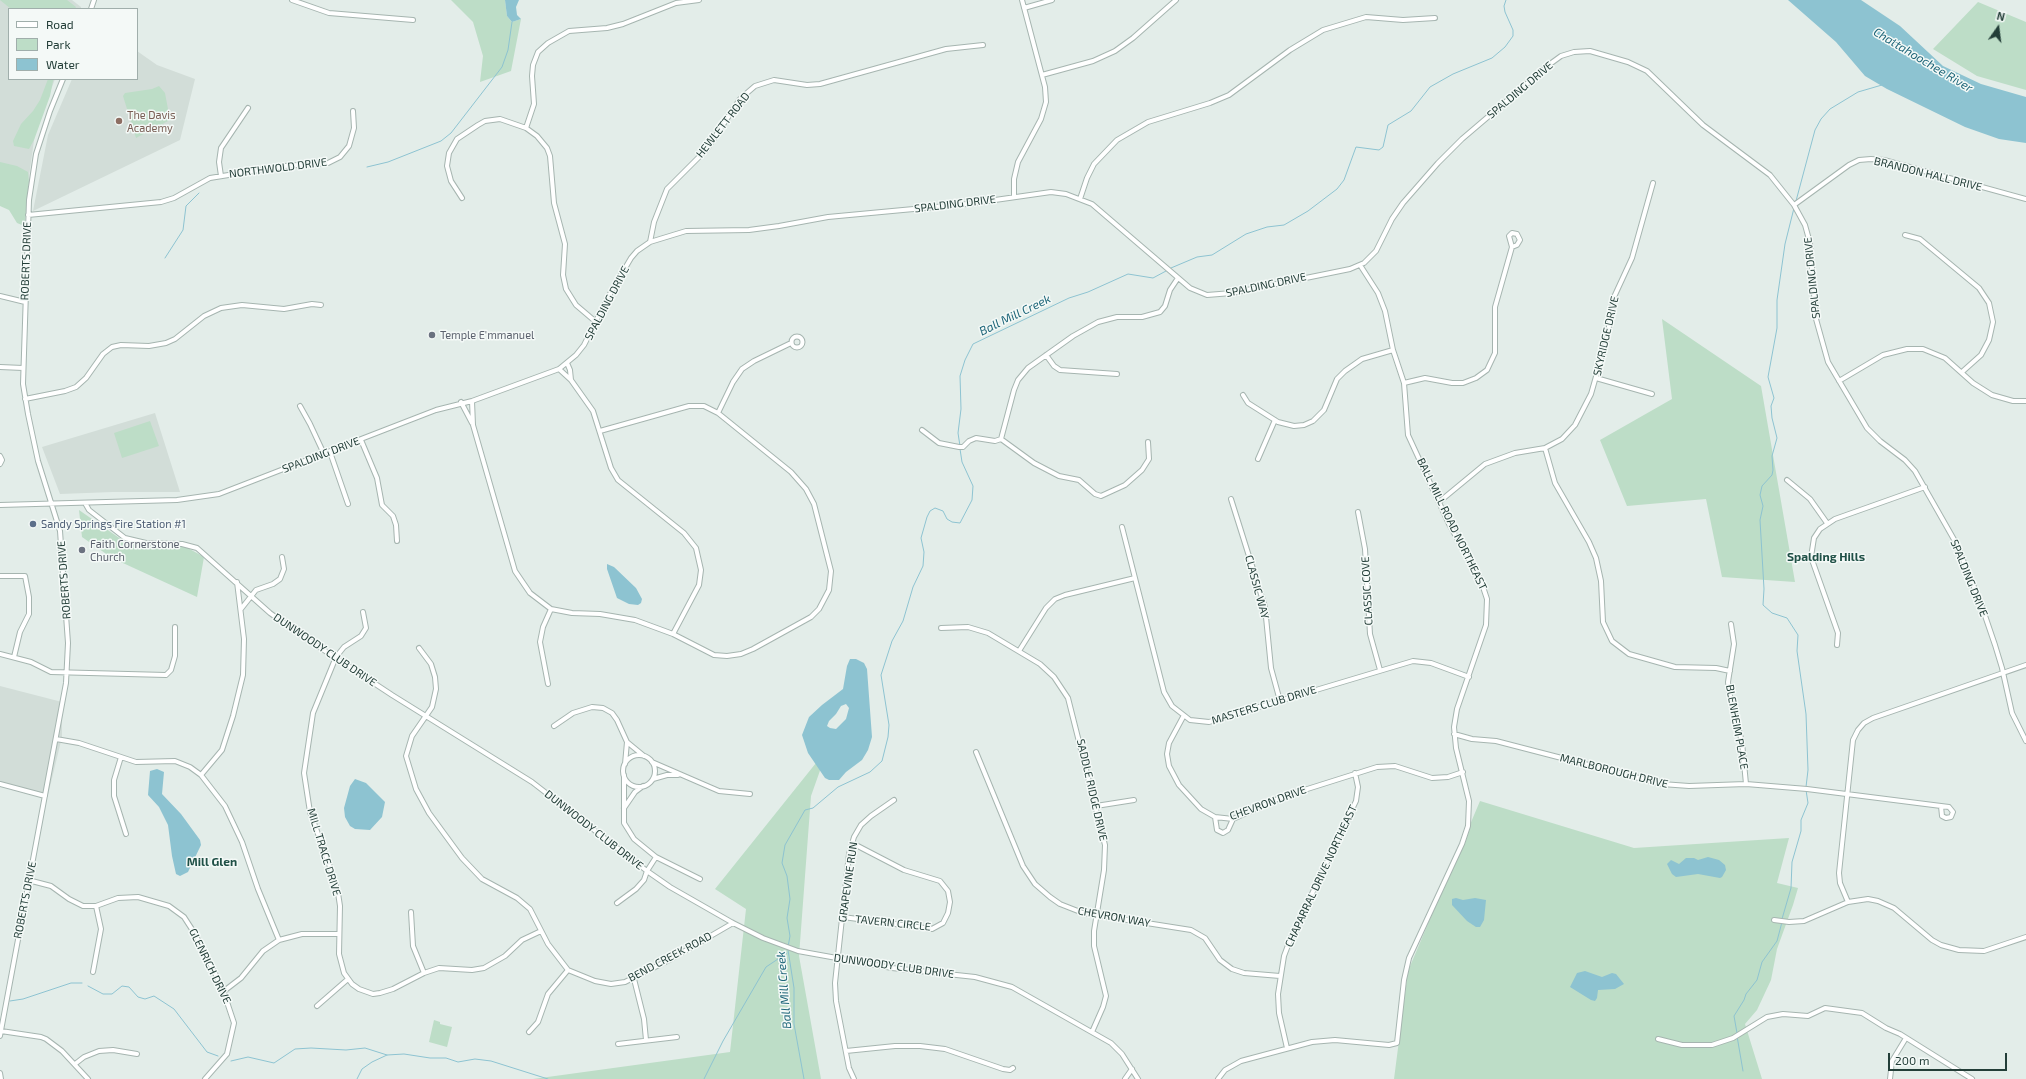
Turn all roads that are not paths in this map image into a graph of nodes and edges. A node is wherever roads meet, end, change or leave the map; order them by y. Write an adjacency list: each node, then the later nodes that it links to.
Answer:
1 (292, 0): 8 (street)
2 (699, 0): 14 (street)
3 (1022, 0): 6 (street)
4 (1052, 0): 6 (street)
5 (1176, 0): 10 (street)
6 (1024, 8): 10 (street)
7 (1435, 18): 19 (street)
8 (413, 20)
9 (983, 46): 24 (street, HEWLETT ROAD)
10 (1042, 75): 17 (street)
11 (63, 80): 22 (street, ROBERTS DRIVE)
12 (248, 108): 15 (street)
13 (353, 111): 15 (street, NORTHWOLD DRIVE)
14 (526, 128): 18 (street); 31 (street)
15 (221, 176): 22 (street, NORTHWOLD DRIVE)
16 (1653, 184): 41 (street, SKYRIDGE DRIVE)
17 (1014, 196): 19 (street, SPALDING DRIVE); 24 (street, SPALDING DRIVE)
18 (462, 198)
19 (1080, 199): 27 (street, SPALDING DRIVE)
20 (2026, 199): 21 (street, BRANDON HALL DRIVE)
21 (1794, 205): 26 (street, SPALDING DRIVE); 43 (street, SPALDING DRIVE)
22 (28, 215): 29 (street, ROBERTS DRIVE)
23 (1905, 235): 39 (street)
24 (650, 242): 31 (street, SPALDING DRIVE)
25 (1512, 247): 44 (street)
26 (1360, 265): 27 (street, SPALDING DRIVE); 33 (street, BALL MILL ROAD NORTHEAST)
27 (1178, 278): 34 (street)
28 (0, 296): 29 (street)
29 (25, 302): 37 (street, ROBERTS DRIVE)
30 (321, 305): 47 (street)
31 (596, 322): 35 (street, SPALDING DRIVE)
32 (791, 343): 52 (street)
33 (1393, 350): 44 (street, BALL MILL ROAD NORTHEAST); 53 (street)
34 (1046, 355): 40 (street); 57 (street)
35 (567, 363): 38 (street, SPALDING DRIVE); 42 (street)
36 (0, 367): 37 (street)
37 (24, 368): 47 (street, ROBERTS DRIVE)
38 (559, 369): 42 (street); 48 (street, SPALDING DRIVE)
39 (1962, 372): 43 (street); 49 (street)
40 (1117, 374)
41 (1596, 378): 45 (street); 60 (street, SKYRIDGE DRIVE)
42 (571, 380): 56 (street)
43 (1839, 381): 67 (street, SPALDING DRIVE)
44 (1404, 383): 69 (street, BALL MILL ROAD NORTHEAST)
45 (1652, 394)
46 (1243, 395): 53 (street)
47 (25, 399): 71 (street, ROBERTS DRIVE)
48 (472, 401): 50 (street, SPALDING DRIVE); 54 (street)
49 (2026, 401)
50 (462, 402): 54 (street); 58 (street, SPALDING DRIVE)
51 (300, 406): 62 (street)
52 (718, 413): 56 (street); 89 (street)
53 (1274, 420): 64 (street)
54 (473, 425): 84 (street)
55 (922, 430): 57 (street)
56 (600, 431): 89 (street)
57 (1001, 439): 59 (street)
58 (361, 440): 61 (street, SPALDING DRIVE); 77 (street)
59 (1148, 442)
60 (1546, 448): 69 (street, SKYRIDGE DRIVE); 98 (street)
61 (330, 452): 62 (street, SPALDING DRIVE); 72 (street)
62 (324, 454): 70 (street, SPALDING DRIVE)
63 (0, 456): 65 (street)
64 (1258, 459)
65 (0, 464)
66 (1787, 480): 75 (street)
67 (1925, 487): 75 (street); 99 (street, SPALDING DRIVE)
68 (1231, 499): 103 (street, CLASSIC WAY)
69 (1439, 502): 101 (street, BALL MILL ROAD NORTHEAST)
70 (85, 503): 71 (street, SPALDING DRIVE); 81 (street, DUNWOODY CLUB DRIVE)
71 (53, 504): 73 (street, SPALDING DRIVE); 100 (street, ROBERTS DRIVE)
72 (348, 504)
73 (0, 505)
74 (1358, 512): 97 (street, CLASSIC COVE)
75 (1827, 523): 90 (street)
76 (1122, 527): 80 (street)
77 (397, 541)
78 (282, 557): 82 (street)
79 (0, 576): 94 (street)
80 (1135, 578): 92 (street); 105 (street)
81 (237, 582): 82 (street, DUNWOODY CLUB DRIVE); 83 (street)
82 (252, 596): 83 (street); 95 (street, DUNWOODY CLUB DRIVE)
83 (241, 609): 118 (street)
84 (552, 610): 89 (street); 102 (street)
85 (363, 612): 95 (street)
86 (1731, 624): 98 (street, BLENHEIM PLACE)
87 (174, 627): 100 (street)
88 (941, 628): 92 (street, SADDLE RIDGE DRIVE)
89 (673, 634)
90 (1837, 645)
91 (419, 648): 104 (street, BEND CREEK ROAD)
92 (1019, 652): 130 (street, SADDLE RIDGE DRIVE)
93 (0, 654): 94 (street)
94 (14, 657): 100 (street)
95 (336, 657): 104 (street, DUNWOODY CLUB DRIVE); 150 (street, MILL TRACE DRIVE)
96 (2026, 664): 99 (street)
97 (1380, 670): 101 (street, MASTERS CLUB DRIVE); 103 (street, MASTERS CLUB DRIVE)
98 (1730, 671): 123 (street, BLENHEIM PLACE)
99 (2003, 672): 109 (street, SPALDING DRIVE); 126 (street)
100 (68, 673): 108 (street, ROBERTS DRIVE)
101 (1469, 678): 107 (street, BALL MILL ROAD NORTHEAST)
102 (548, 684)
103 (1280, 701): 105 (street, MASTERS CLUB DRIVE)
104 (427, 716): 138 (street, DUNWOODY CLUB DRIVE); 149 (street, BEND CREEK ROAD)
105 (1184, 717): 133 (street, CHEVRON DRIVE)
106 (554, 726): 110 (street)
107 (1454, 734): 116 (street, BALL MILL ROAD NORTHEAST); 123 (street, MARLBOROUGH DRIVE)
108 (56, 739): 113 (street); 127 (street, ROBERTS DRIVE)
109 (2026, 741)
110 (627, 742): 112 (street); 115 (street)
111 (976, 752): 145 (street, CHEVRON WAY)
112 (644, 756): 114 (street); 115 (street)
113 (121, 757): 118 (street); 135 (street)
114 (652, 762): 120 (street); 121 (street)
115 (625, 764): 119 (street)
116 (1463, 772): 117 (street, CHEVRON DRIVE); 171 (street, BALL MILL ROAD NORTHEAST)
117 (1355, 773): 134 (street, CHEVRON DRIVE); 157 (street, CHAPARRAL DRIVE NORTHEAST)
118 (201, 775): 152 (street)
119 (624, 775): 124 (street); 132 (street)
120 (680, 775): 121 (street); 125 (street)
121 (653, 779): 124 (street)
122 (0, 784): 127 (street)
123 (1746, 784): 126 (street, MARLBOROUGH DRIVE)
124 (643, 786): 132 (street)
125 (750, 794)
126 (1848, 795): 131 (street, MARLBOROUGH DRIVE); 141 (street)
127 (45, 796): 140 (street, ROBERTS DRIVE)
128 (894, 800): 136 (street, GRAPEVINE RUN)
129 (1134, 800): 130 (street)
130 (1096, 806): 145 (street, SADDLE RIDGE DRIVE)
131 (1941, 806)
132 (624, 809): 137 (street)
133 (1215, 817): 134 (street, CHEVRON DRIVE); 134 (street)
134 (1233, 818)
135 (126, 834)
136 (852, 843): 146 (street, GRAPEVINE RUN); 146 (street, TAVERN CIRCLE)
137 (656, 857): 138 (street); 139 (street)
138 (647, 871): 142 (street); 148 (street, DUNWOODY CLUB DRIVE)
139 (700, 879)
140 (28, 880): 143 (street, GLENRICH DRIVE); 162 (street, ROBERTS DRIVE)
141 (1848, 902): 147 (street); 151 (street)
142 (617, 903)
143 (96, 906): 155 (street); 160 (street, GLENRICH DRIVE)
144 (411, 912): 156 (street)
145 (1097, 915): 157 (street, CHEVRON WAY); 164 (street, SADDLE RIDGE DRIVE)
146 (842, 917): 153 (street, GRAPEVINE RUN)
147 (1774, 920)
148 (733, 922): 153 (street, DUNWOODY CLUB DRIVE); 159 (street, BEND CREEK ROAD)
149 (541, 931): 154 (street, BEND CREEK ROAD); 156 (street)
150 (339, 934): 152 (street); 158 (street, MILL TRACE DRIVE)
151 (2026, 937)
152 (279, 940): 160 (street)
153 (838, 958): 164 (street, DUNWOODY CLUB DRIVE); 172 (street, GRAPEVINE RUN)
154 (568, 970): 159 (street, BEND CREEK ROAD); 163 (street)
155 (93, 972)
156 (424, 973): 158 (street)
157 (1280, 976): 171 (street, CHAPARRAL DRIVE NORTHEAST)
158 (348, 979): 161 (street)
159 (634, 979): 169 (street)
160 (224, 991): 180 (street, GLENRICH DRIVE)
161 (317, 1006)
162 (1, 1031): 165 (street, ROBERTS DRIVE); 174 (street)
163 (529, 1032)
164 (1092, 1032): 176 (street, DUNWOODY CLUB DRIVE)
165 (0, 1036)
166 (677, 1038): 169 (street)
167 (1906, 1038): 168 (street); 185 (street); 186 (street)
168 (1658, 1039)
169 (646, 1040): 170 (street)
170 (618, 1044)
171 (1287, 1048): 184 (street)
172 (846, 1051): 175 (street); 181 (street, GRAPEVINE RUN)
173 (137, 1054): 174 (street)
174 (75, 1064): 179 (street)
175 (1013, 1068)
176 (1132, 1069): 182 (street); 183 (street, DUNWOODY CLUB DRIVE)
177 (0, 1073): 178 (street)
178 (1, 1079)
179 (88, 1079)
180 (205, 1079)
181 (854, 1079)
182 (1125, 1079)
183 (1138, 1079)
184 (1218, 1079)
185 (1890, 1079)
186 (1972, 1079)

